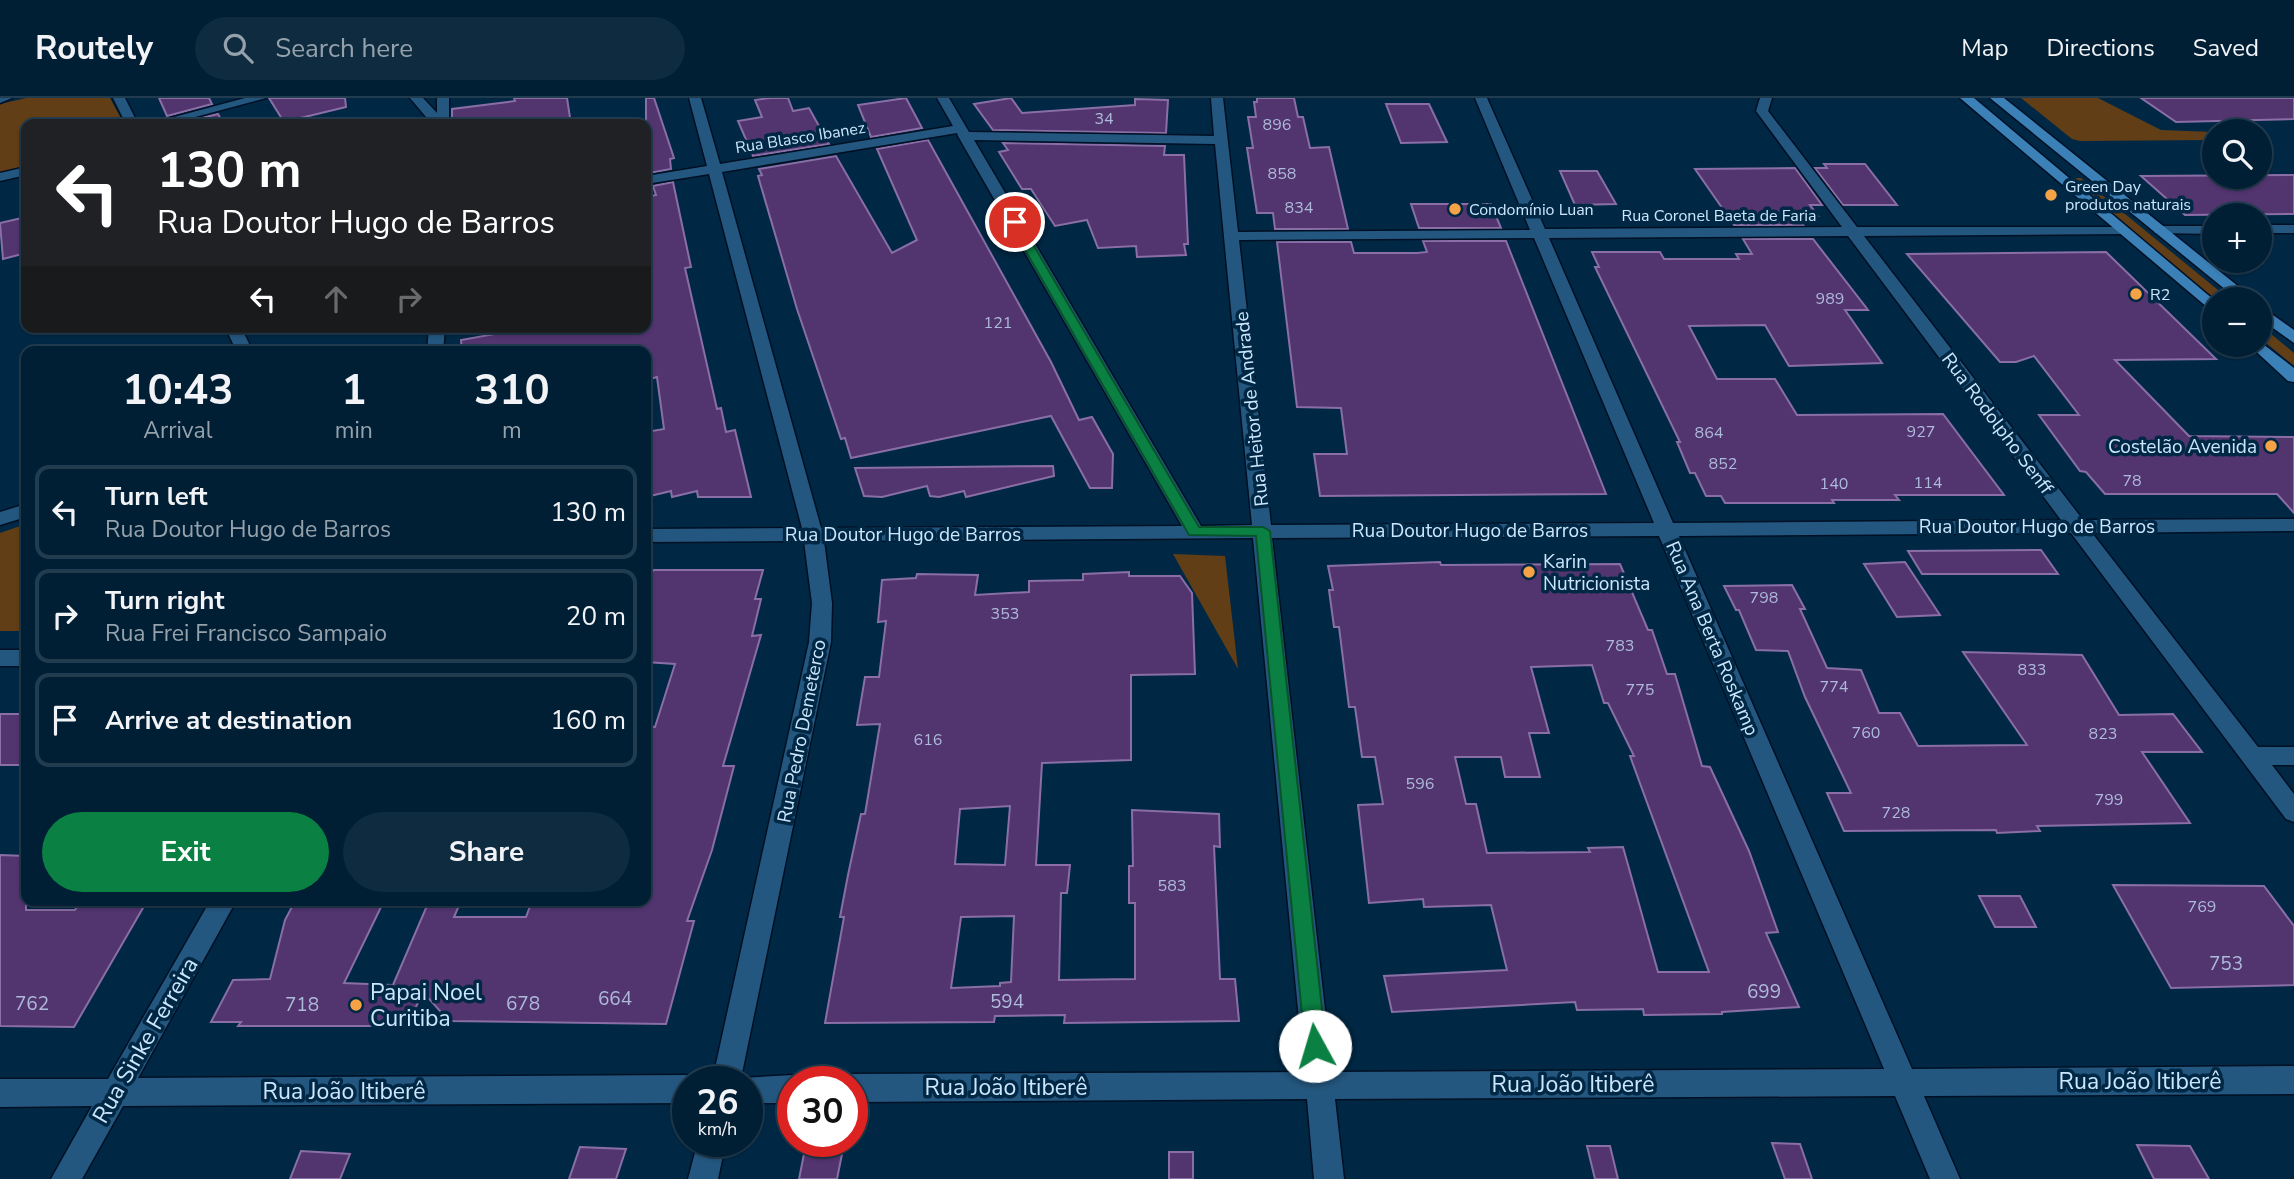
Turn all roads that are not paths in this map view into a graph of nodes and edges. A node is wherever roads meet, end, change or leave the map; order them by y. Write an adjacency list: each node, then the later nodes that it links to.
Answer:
1 (6, 98): 13 (street)
2 (119, 98): 14 (street)
3 (260, 98): 15 (street)
4 (416, 98): 16 (street)
5 (443, 98): 17 (street)
6 (695, 98): 20 (street, Rua Pedro Demeterco)
7 (943, 98): 18 (street)
8 (1217, 98): 19 (street, Rua Heitor de Andrade)
9 (1481, 98): 30 (street, Rua Ana Berta Roskamp)
10 (1766, 98): 29 (street, Rua Rodolpho Senff)
11 (1966, 98): 26 (main road)
12 (1996, 98): 27 (main road)
13 (0, 99)
14 (130, 119)
15 (174, 119)
16 (436, 119)
17 (441, 119)
18 (963, 132): 19 (street, Rua Blasco Ibanez); 20 (street, Rua Blasco Ibanez); 44 (street)
19 (1219, 140): 31 (street, Rua Heitor de Andrade)
20 (714, 169): 23 (street, Rua Blasco Ibanez); 45 (street, Rua Pedro Demeterco)
21 (21, 172): 22 (street)
22 (0, 177)
23 (651, 179)
24 (2272, 229): 25 (street)
25 (2294, 229)
26 (2122, 230): 29 (street, Rua Coronel Baeta de Faria); 33 (main road)
27 (2160, 230): 28 (street); 32 (main road)
28 (2202, 230)
29 (1852, 232): 30 (street, Rua Coronel Baeta de Faria); 41 (street, Rua Rodolpho Senff)
30 (1539, 234): 31 (street, Rua Coronel Baeta de Faria); 42 (street, Rua Ana Berta Roskamp)
31 (1233, 236): 43 (street, Rua Heitor de Andrade)
32 (2231, 287)
33 (2202, 298)
34 (2272, 320): 35 (main road)
35 (2294, 338)
36 (2271, 357): 37 (main road)
37 (2294, 377)
38 (21, 512): 39 (street)
39 (0, 519)
40 (2294, 525): 41 (street, Rua Doutor Hugo de Barros)
41 (2076, 526): 42 (street, Rua Doutor Hugo de Barros); 49 (street, Rua Rodolpho Senff)
42 (1666, 529): 43 (street, Rua Doutor Hugo de Barros); 55 (street, Rua Ana Berta Roskamp)
43 (1263, 531): 44 (street, Rua Doutor Hugo de Barros); 56 (street, Rua Heitor de Andrade)
44 (1195, 532): 45 (street, Rua Doutor Hugo de Barros)
45 (813, 535): 46 (street, Rua Doutor Hugo de Barros); 53 (street, Rua Pedro Demeterco)
46 (651, 536)
47 (0, 658): 48 (street)
48 (21, 658)
49 (2252, 756): 50 (street); 51 (street, Rua Rodolpho Senff)
50 (2294, 756)
51 (2294, 812)
52 (221, 906): 60 (street, Rua Sinke Ferreira)
53 (729, 1066)
54 (2294, 1080): 55 (street, Rua João Itiberê)
55 (1903, 1082): 56 (street, Rua João Itiberê); 65 (street, Rua Ana Berta Roskamp)
56 (1320, 1085): 57 (street, Rua João Itiberê); 64 (street, Rua Heitor de Andrade)
57 (868, 1088)
58 (672, 1089): 60 (street, Rua João Itiberê)
59 (0, 1093): 60 (street, Rua João Itiberê)
60 (114, 1093): 62 (street, Rua Sinke Ferreira)
61 (708, 1157): 63 (street)
62 (66, 1179)
63 (703, 1179)
64 (1329, 1179)
65 (1945, 1179)

